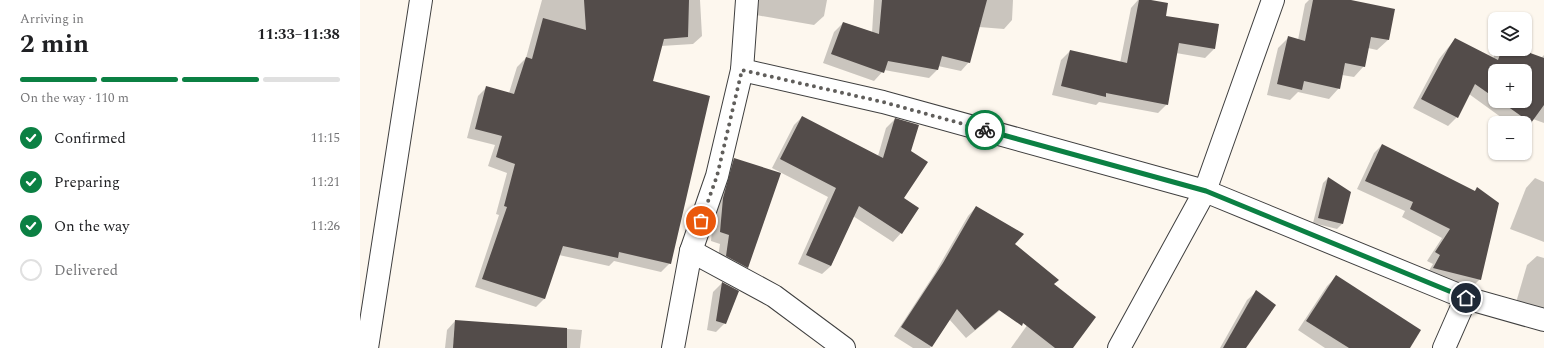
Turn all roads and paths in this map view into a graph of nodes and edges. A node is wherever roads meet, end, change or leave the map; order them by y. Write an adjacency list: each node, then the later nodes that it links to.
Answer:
1 (421, 0): 9 (street)
2 (747, 0): 4 (street)
3 (1273, 0): 5 (street)
4 (742, 70): 5 (street); 6 (street)
5 (1206, 191): 7 (street); 12 (street)
6 (691, 251): 10 (street); 11 (street)
7 (1466, 298): 8 (street); 13 (street)
8 (1544, 320)
9 (367, 348)
10 (673, 348)
11 (844, 348)
12 (1119, 348)
13 (1444, 348)

